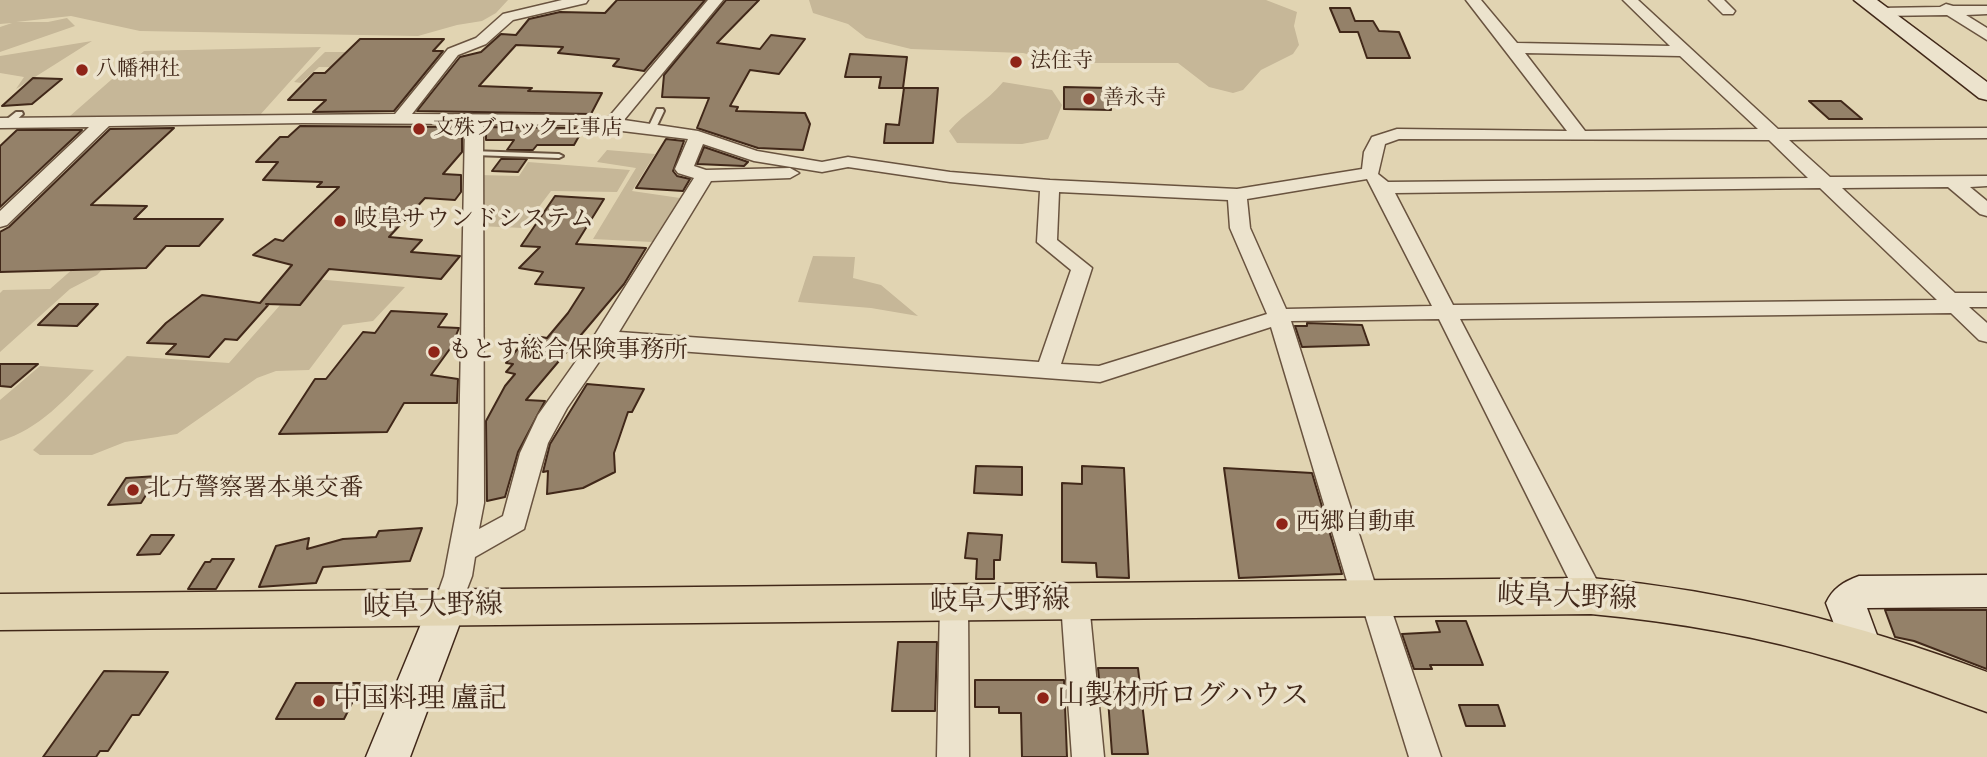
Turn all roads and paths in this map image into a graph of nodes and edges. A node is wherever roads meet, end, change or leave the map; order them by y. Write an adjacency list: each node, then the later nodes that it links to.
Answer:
1 (581, 0): 15 (street)
2 (716, 0): 19 (street)
3 (1473, 0): 12 (street)
4 (1630, 0): 13 (street)
5 (1716, 0): 9 (street)
6 (1933, 0): 10 (street)
7 (1872, 6): 10 (street); 14 (street)
8 (1987, 10): 10 (street)
9 (1728, 11)
10 (1952, 12): 11 (street)
11 (1987, 35)
12 (1513, 48): 13 (street); 22 (street)
13 (1685, 51): 20 (street)
14 (1987, 93)
15 (400, 118): 17 (street); 18 (street)
16 (9, 119): 17 (street)
17 (105, 121): 35 (street)
18 (474, 121): 19 (street); 24 (street)
19 (612, 124): 23 (street)
20 (1770, 133): 21 (street); 22 (street); 30 (street)
21 (1987, 133)
22 (1579, 135): 28 (street)
23 (698, 136): 26 (street); 27 (street)
24 (474, 153): 25 (lane); 43 (street)
25 (559, 156)
26 (822, 167): 27 (street); 32 (street)
27 (705, 176): 41 (street)
28 (1377, 180): 30 (street); 33 (street); 38 (street)
29 (1987, 181): 31 (street)
30 (1826, 182): 31 (street); 37 (street)
31 (1953, 182): 34 (street)
32 (1050, 186): 33 (street); 42 (street)
33 (1237, 195): 39 (street)
34 (1987, 210)
35 (0, 221)
36 (1987, 300): 37 (street)
37 (1953, 303): 38 (street); 40 (street)
38 (1445, 313): 39 (street); 45 (street)
39 (1279, 317): 42 (street); 46 (street)
40 (1987, 335)
41 (604, 338): 42 (street); 43 (street)
42 (1047, 371)
43 (463, 551): 49 (street)
44 (1987, 591): 51 (street)
45 (1591, 596): 46 (main road, 岐阜大野線); 51 (main road, 岐阜大野線)
46 (1370, 598): 47 (main road, 岐阜大野線); 56 (street)
47 (1075, 603): 48 (main road, 岐阜大野線); 55 (street)
48 (954, 604): 49 (main road, 岐阜大野線); 54 (street)
49 (447, 607): 50 (main road, 岐阜大野線); 53 (street)
50 (0, 612)
51 (1861, 646): 52 (main road, 岐阜大野線)
52 (1987, 692)
53 (388, 757)
54 (953, 757)
55 (1088, 757)
56 (1425, 757)

